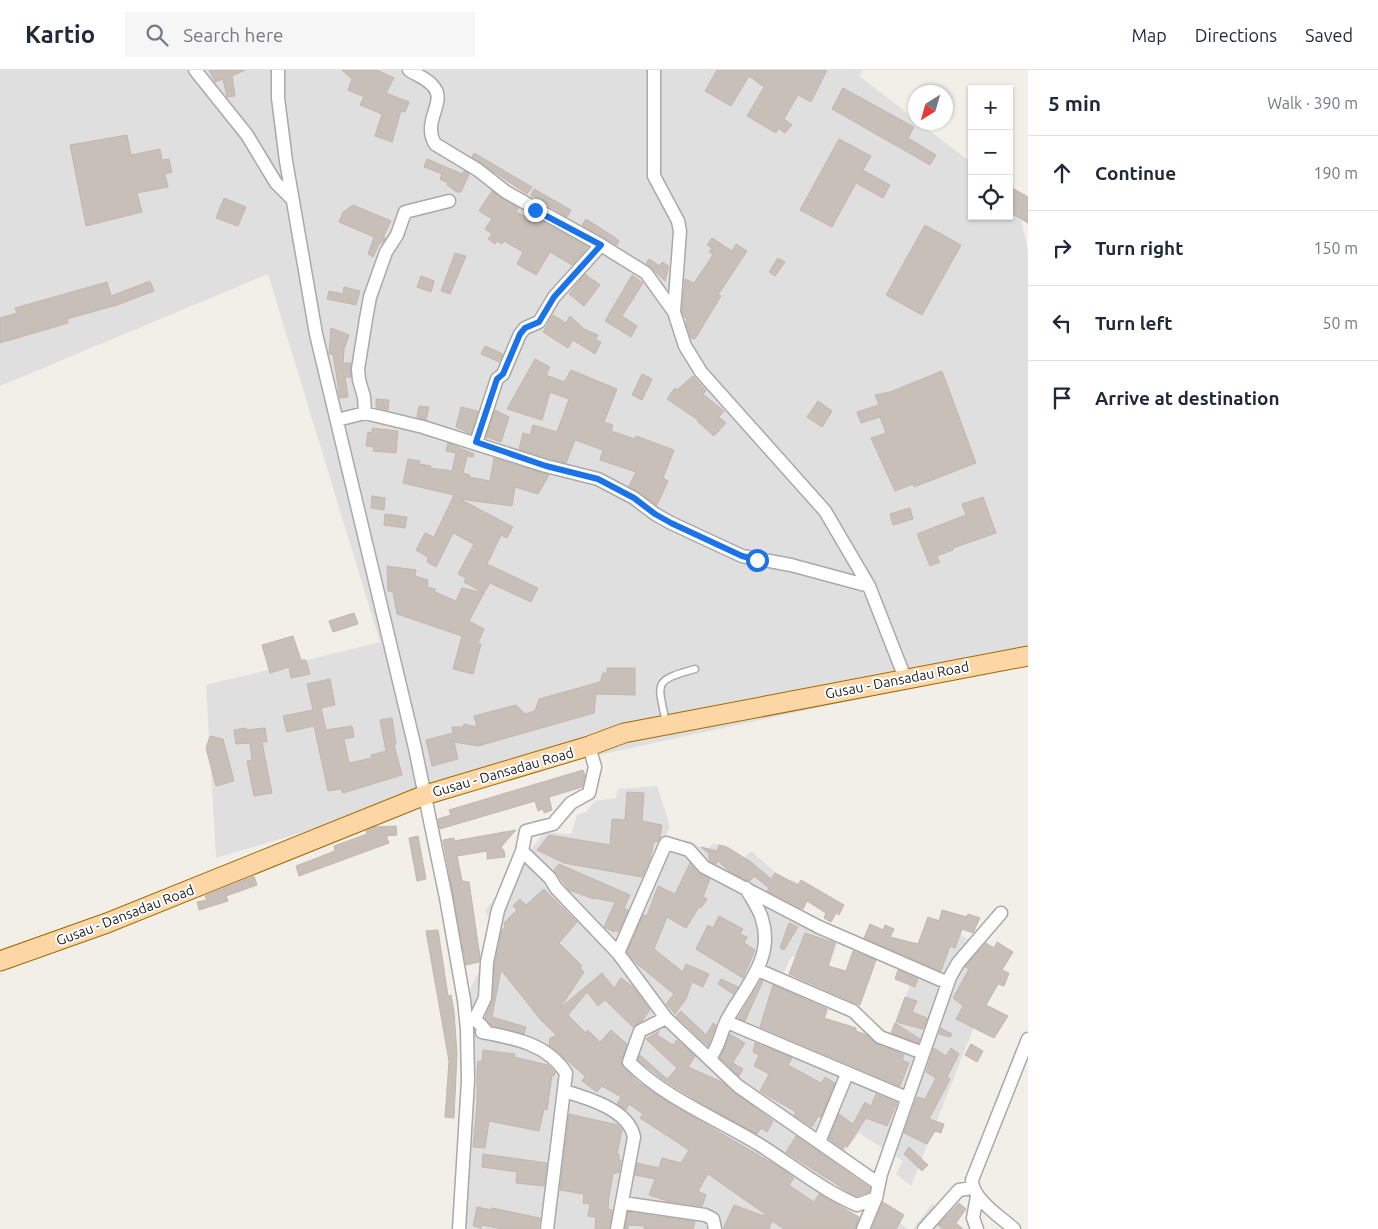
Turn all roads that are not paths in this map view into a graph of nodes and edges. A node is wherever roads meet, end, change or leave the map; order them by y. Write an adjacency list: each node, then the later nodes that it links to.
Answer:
1 (195, 70): 5 (street)
2 (278, 70): 5 (street)
3 (408, 70): 7 (street)
4 (654, 70): 8 (street)
5 (292, 198): 10 (street)
6 (449, 201): 9 (street)
7 (601, 245): 8 (street); 11 (street)
8 (674, 312): 12 (street)
9 (365, 413): 10 (street); 11 (street)
10 (337, 420): 18 (street)
11 (476, 442): 12 (street)
12 (869, 586): 15 (street)
13 (1028, 656): 15 (main road, Gusau - Dansadau Road)
14 (695, 669): 16 (lane)
15 (905, 678): 16 (main road, Gusau - Dansadau Road)
16 (666, 725): 17 (main road, Gusau - Dansadau Road)
17 (589, 746): 18 (main road, Gusau - Dansadau Road); 19 (street)
18 (425, 795): 23 (main road, Gusau - Dansadau Road); 28 (street)
19 (522, 852): 22 (street); 29 (street)
20 (746, 888): 22 (street); 24 (street); 25 (street)
21 (1001, 912): 25 (street)
22 (618, 953): 26 (street)
23 (0, 961)
24 (758, 970): 27 (street); 31 (street)
25 (948, 983): 31 (street)
26 (666, 1018): 32 (street); 39 (street)
27 (727, 1022): 32 (street); 33 (street)
28 (467, 1029): 29 (street); 41 (street)
29 (488, 1033): 34 (street)
30 (1028, 1038): 38 (street)
31 (923, 1053): 35 (street)
32 (710, 1058): 36 (street)
33 (847, 1074): 35 (street); 36 (street)
34 (564, 1091): 40 (street); 42 (street)
35 (907, 1098): 37 (street)
36 (819, 1142): 37 (street)
37 (879, 1184): 39 (street)
38 (975, 1192): 46 (street); 47 (street); 48 (street)
39 (876, 1198): 45 (street)
40 (623, 1202): 43 (street); 44 (street)
41 (459, 1229)
42 (547, 1229)
43 (617, 1229)
44 (715, 1229)
45 (863, 1229)
46 (924, 1229)
47 (977, 1229)
48 (1014, 1229)

